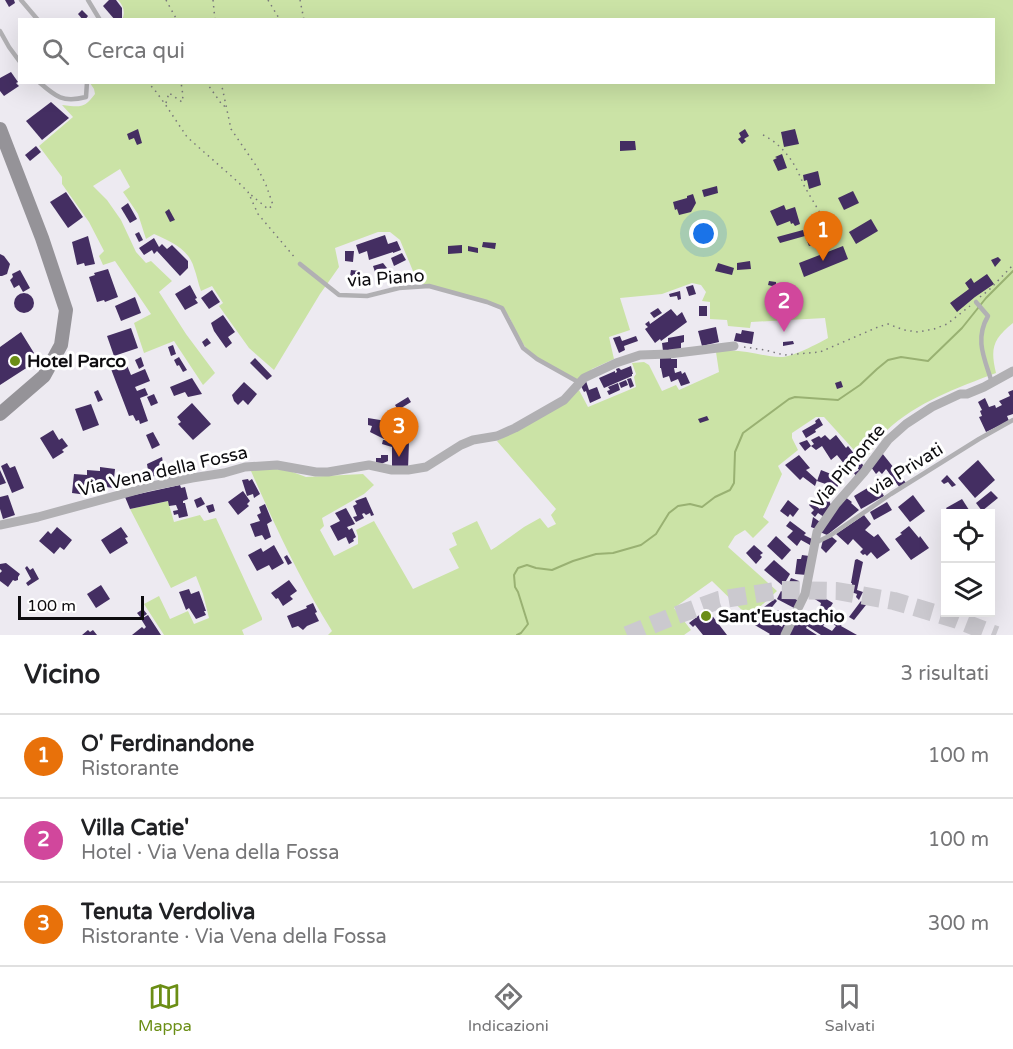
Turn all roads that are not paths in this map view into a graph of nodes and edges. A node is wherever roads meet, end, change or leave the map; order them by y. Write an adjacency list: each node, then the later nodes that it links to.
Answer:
1 (21, 0): 3 (lane)
2 (88, 0): 4 (lane)
3 (36, 18)
4 (99, 18)
5 (0, 31): 6 (lane)
6 (18, 59)
7 (41, 84): 8 (lane)
8 (87, 84)
9 (0, 129): 16 (main road)
10 (300, 264): 14 (lane, via Piano)
11 (976, 302): 15 (lane)
12 (734, 346): 14 (street, Via Vena della Fossa)
13 (1013, 371): 15 (street, Via Pimonte)
14 (580, 383): 18 (street, Via Vena della Fossa)
15 (992, 383): 19 (street, Via Pimonte)
16 (0, 414)
17 (1013, 420): 19 (lane, via Privati)
18 (0, 525)
19 (815, 543): 20 (street)
20 (785, 635)

